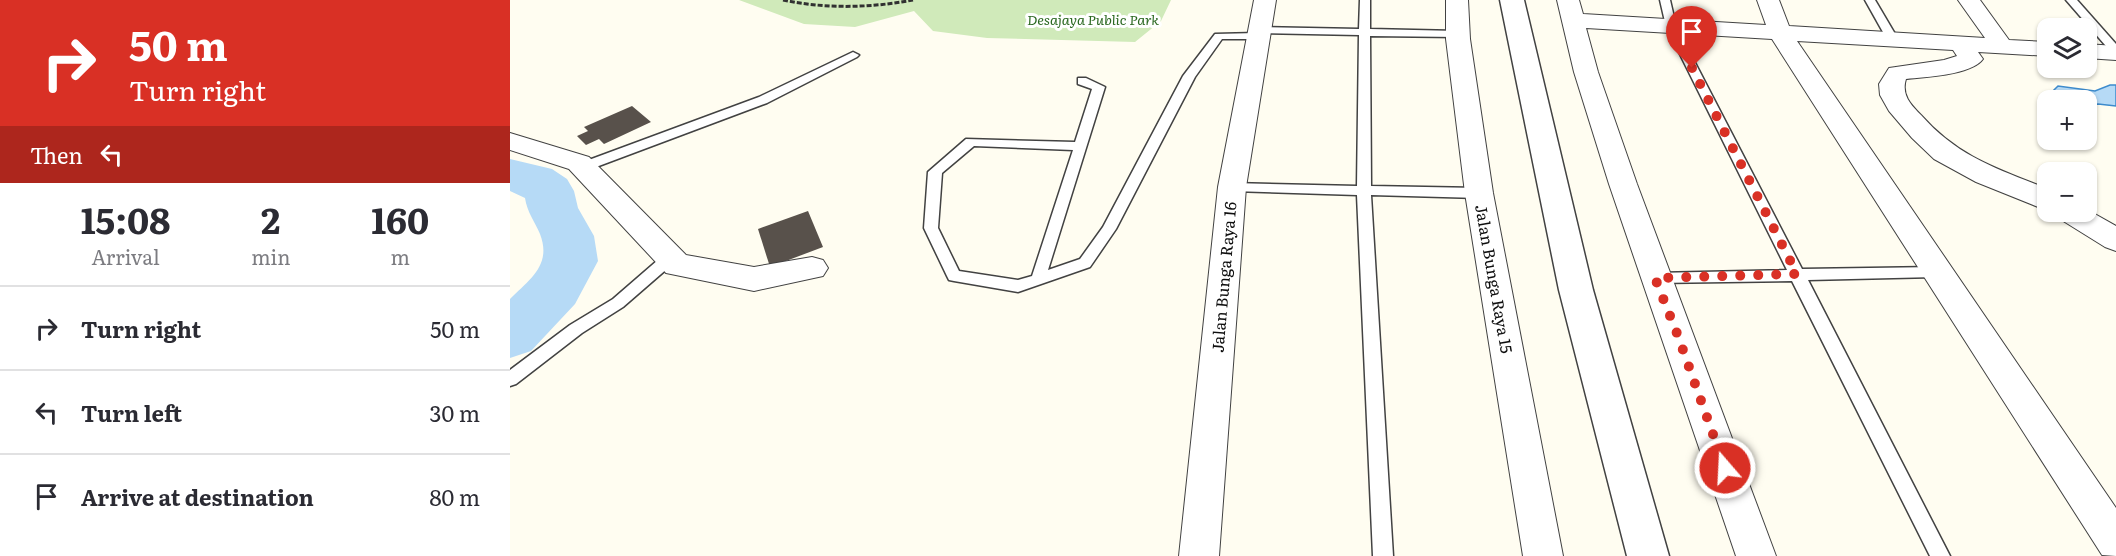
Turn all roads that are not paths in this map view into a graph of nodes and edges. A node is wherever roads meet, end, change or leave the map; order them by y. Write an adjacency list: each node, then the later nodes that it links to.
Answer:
1 (1365, 0): 12 (lane)
2 (1457, 0): 14 (street, Jalan Bunga Raya 15)
3 (1512, 0): 43 (street)
4 (1665, 0): 11 (lane)
5 (1768, 0): 13 (street)
6 (1870, 0): 15 (lane)
7 (1969, 0): 17 (street)
8 (2071, 0): 20 (lane)
9 (1571, 10): 11 (street); 36 (street)
10 (1261, 22): 12 (lane); 26 (street, Jalan Bunga Raya 16); 37 (lane)
11 (1671, 26): 13 (street); 35 (lane)
12 (1365, 33): 14 (lane); 27 (lane)
13 (1780, 33): 15 (street); 34 (street)
14 (1458, 34): 28 (street, Jalan Bunga Raya 15)
15 (1892, 39): 16 (street)
16 (1961, 44): 17 (street); 29 (street)
17 (2002, 46): 18 (street)
18 (2037, 48)
19 (2097, 51): 20 (street)
20 (2116, 52)
21 (853, 55): 25 (lane)
22 (1082, 81): 24 (lane)
23 (510, 141): 25 (street)
24 (1082, 146): 37 (lane); 37 (lane)
25 (583, 167): 32 (street)
26 (1232, 187): 27 (lane); 40 (street, Jalan Bunga Raya 16)
27 (1364, 190): 28 (lane); 41 (lane)
28 (1479, 192): 42 (street, Jalan Bunga Raya 15)
29 (2037, 196)
30 (2086, 222): 31 (street)
31 (2116, 240)
32 (671, 257): 33 (street); 38 (lane)
33 (812, 268)
34 (1936, 272): 35 (lane); 39 (street)
35 (1797, 274): 36 (lane); 45 (lane)
36 (1655, 278): 44 (street)
37 (1038, 279)
38 (510, 379)
39 (2116, 542)
40 (1199, 556)
41 (1383, 556)
42 (1543, 556)
43 (1648, 556)
44 (1756, 556)
45 (1940, 556)

